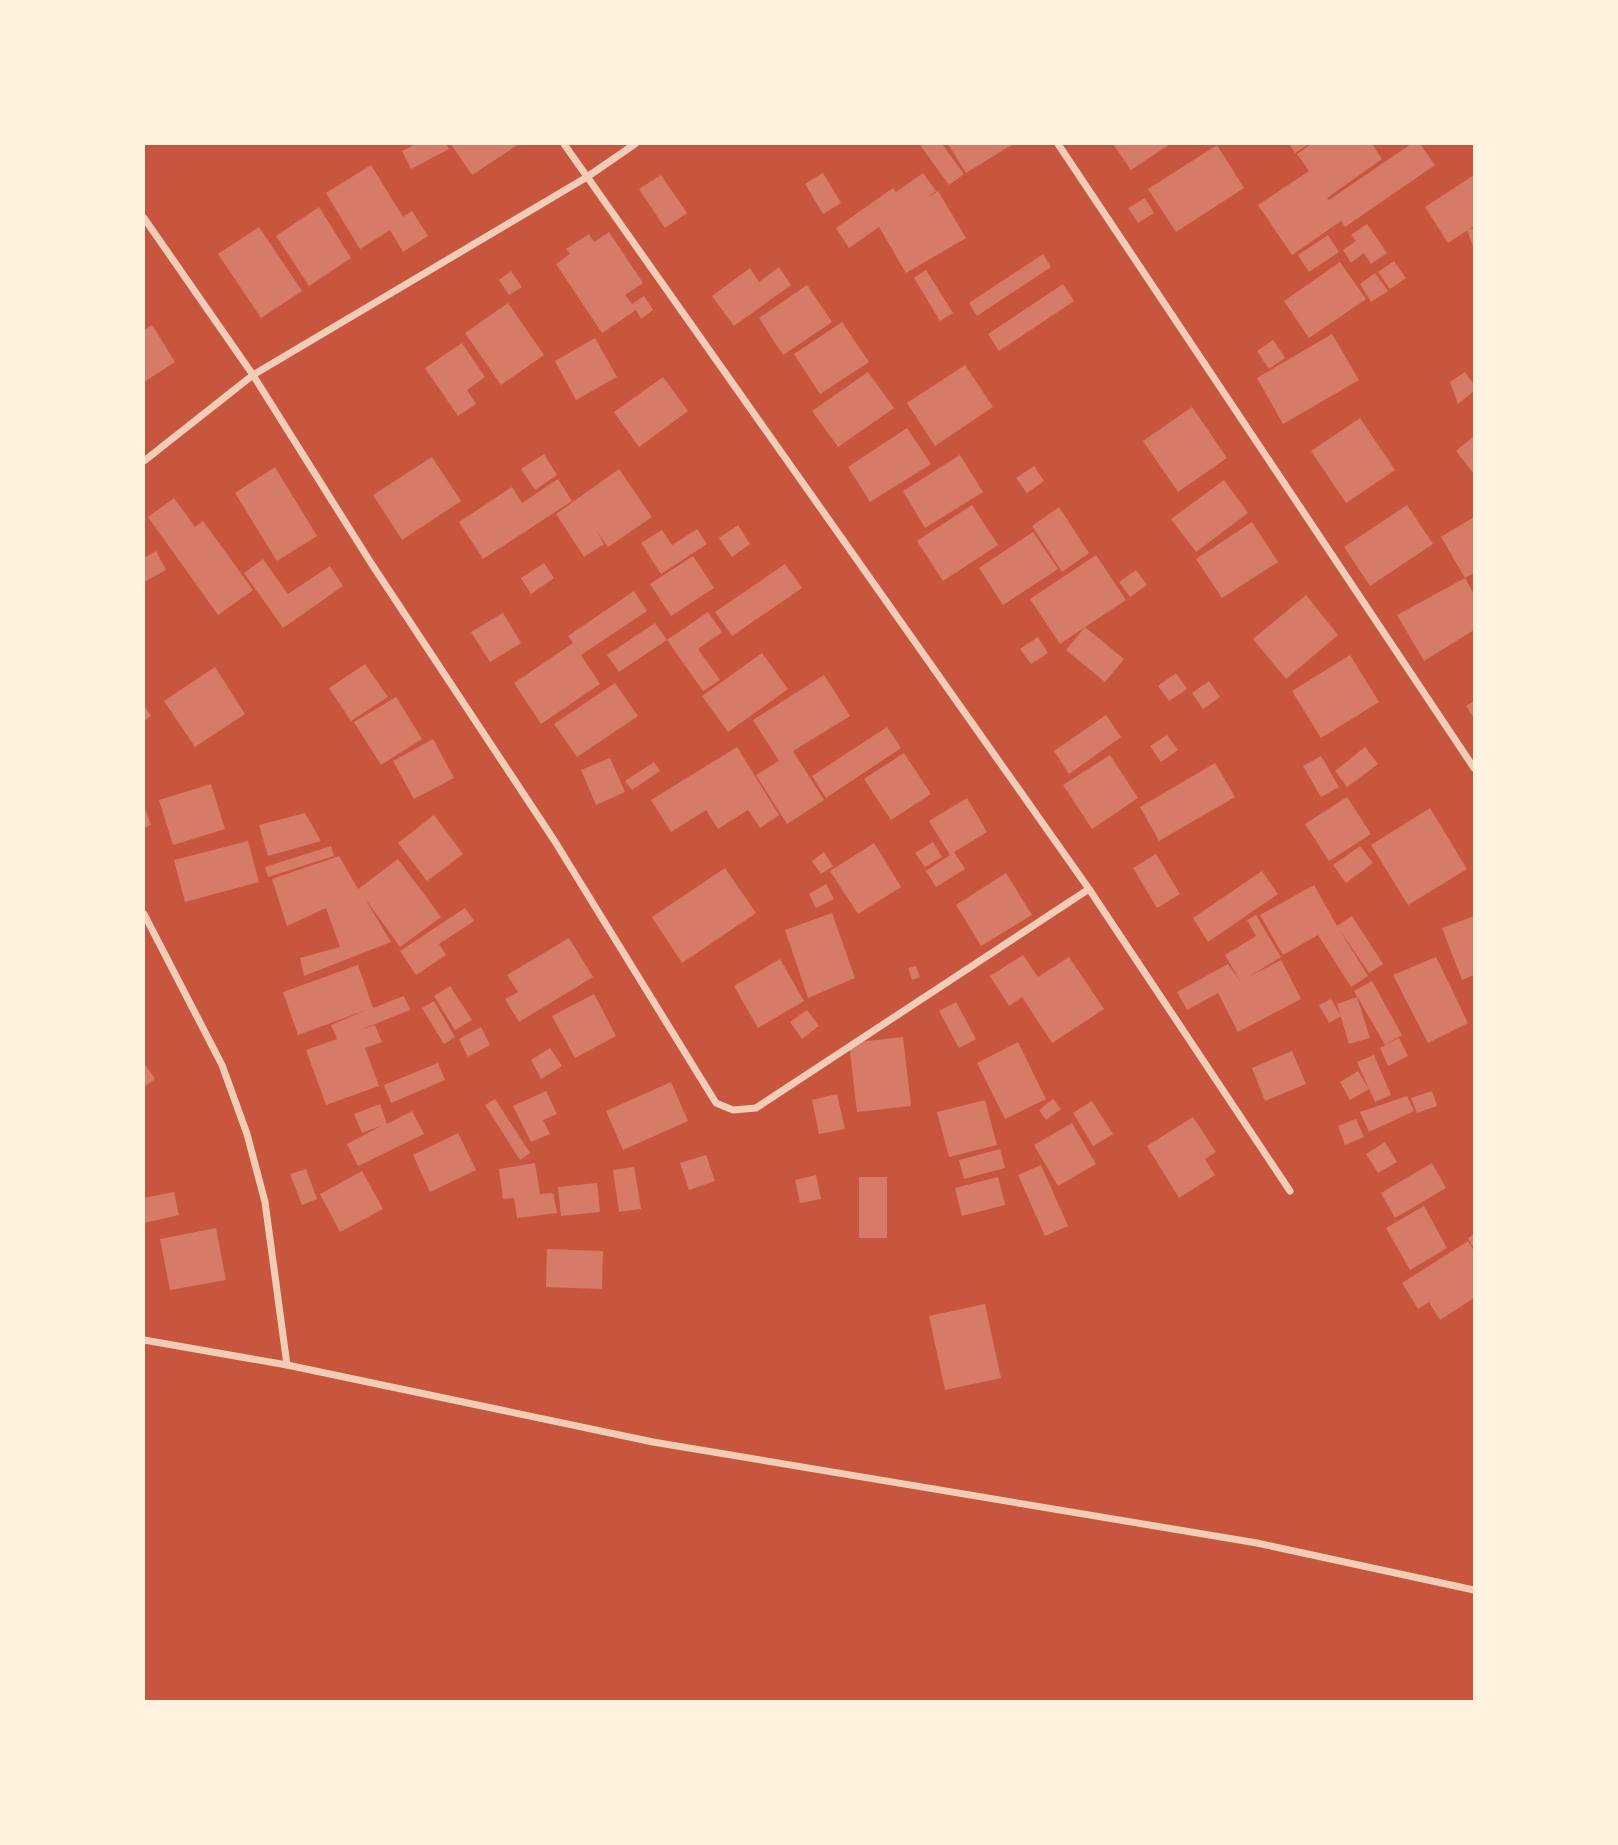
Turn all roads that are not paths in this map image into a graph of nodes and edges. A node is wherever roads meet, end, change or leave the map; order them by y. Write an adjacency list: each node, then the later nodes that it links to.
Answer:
1 (564, 144): 4 (street)
2 (635, 144): 4 (street)
3 (1058, 144): 8 (street)
4 (587, 177): 6 (street); 9 (street)
5 (144, 218): 6 (street)
6 (253, 374): 7 (street); 9 (street)
7 (144, 461)
8 (1475, 768)
9 (1089, 889): 11 (street)
10 (144, 914): 13 (street)
11 (1290, 1191)
12 (144, 1340): 13 (street)
13 (287, 1365): 14 (street)
14 (1475, 1590)

